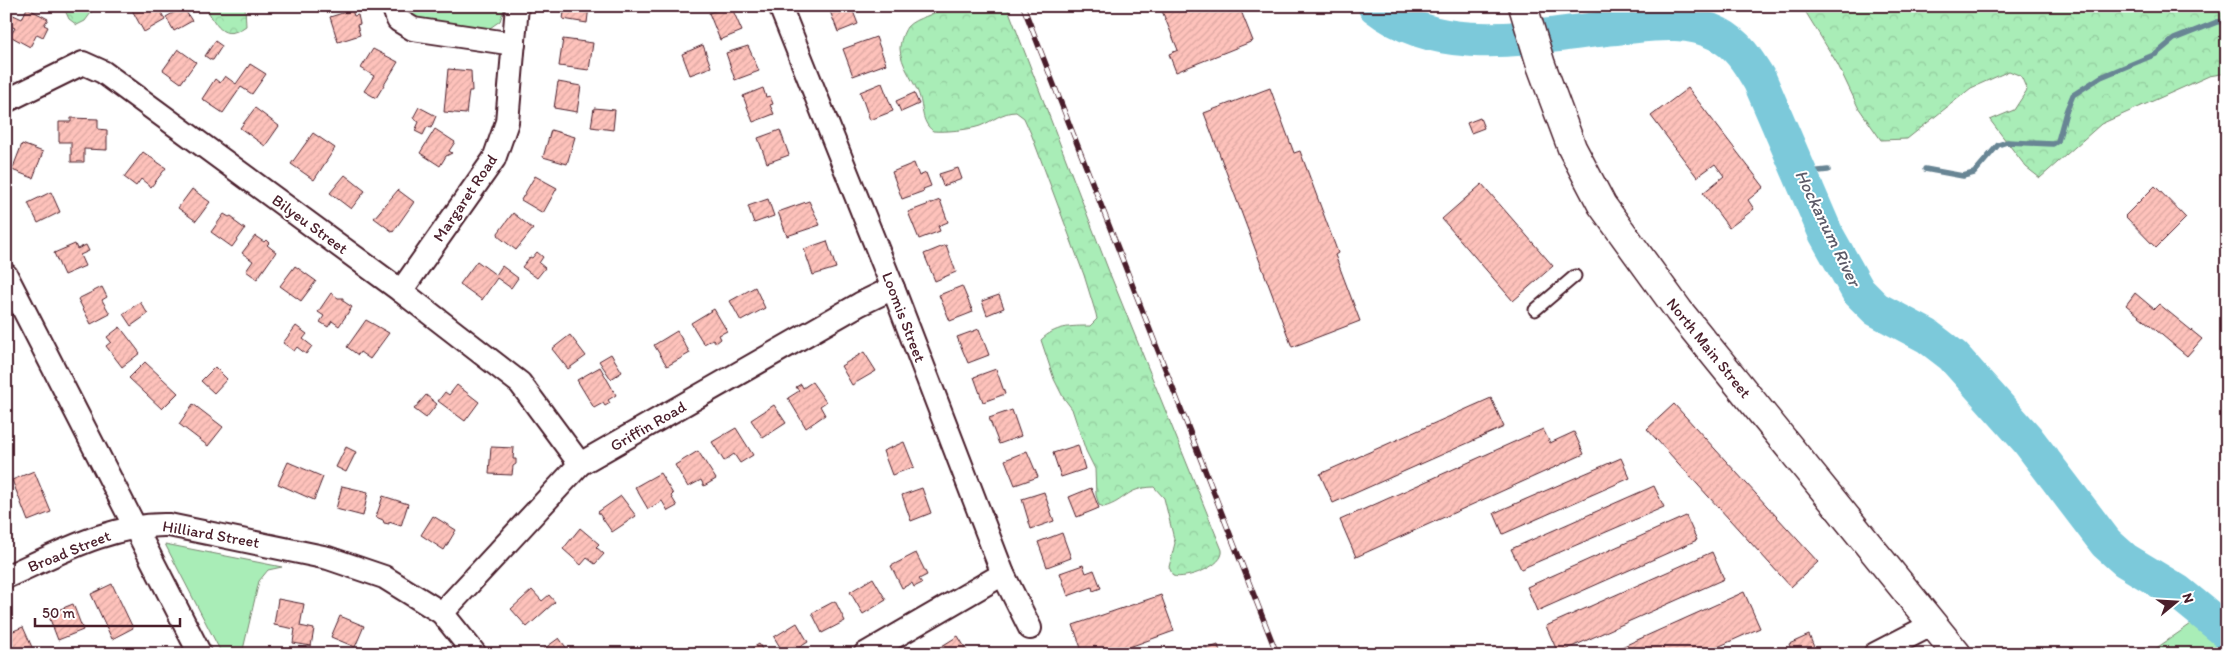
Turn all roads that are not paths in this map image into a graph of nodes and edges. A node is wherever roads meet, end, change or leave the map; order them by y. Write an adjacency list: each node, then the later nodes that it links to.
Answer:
1 (393, 6): 5 (street)
2 (517, 6): 5 (street, Margaret Road)
3 (780, 6): 9 (street, Loomis Street)
4 (1523, 8): 17 (main road, North Main Street)
5 (514, 44): 10 (street, Margaret Road)
6 (6, 101): 10 (street, Bilyeu Street)
7 (6, 275): 13 (street)
8 (1575, 276): 11 (lane)
9 (893, 288): 12 (street, Griffin Road); 14 (street, Loomis Street)
10 (401, 291): 12 (street, Bilyeu Street)
11 (1535, 310)
12 (580, 464): 16 (street, Griffin Road)
13 (133, 527): 15 (street, Broad Street); 16 (street, Hilliard Street); 19 (street)
14 (1003, 574): 18 (street, Loomis Street); 21 (street)
15 (6, 577)
16 (442, 613): 20 (street, Hilliard Street)
17 (1933, 624): 22 (street); 23 (main road, North Main Street)
18 (1030, 628)
19 (200, 654)
20 (475, 654)
21 (866, 654)
22 (1875, 654)
23 (1957, 654)

